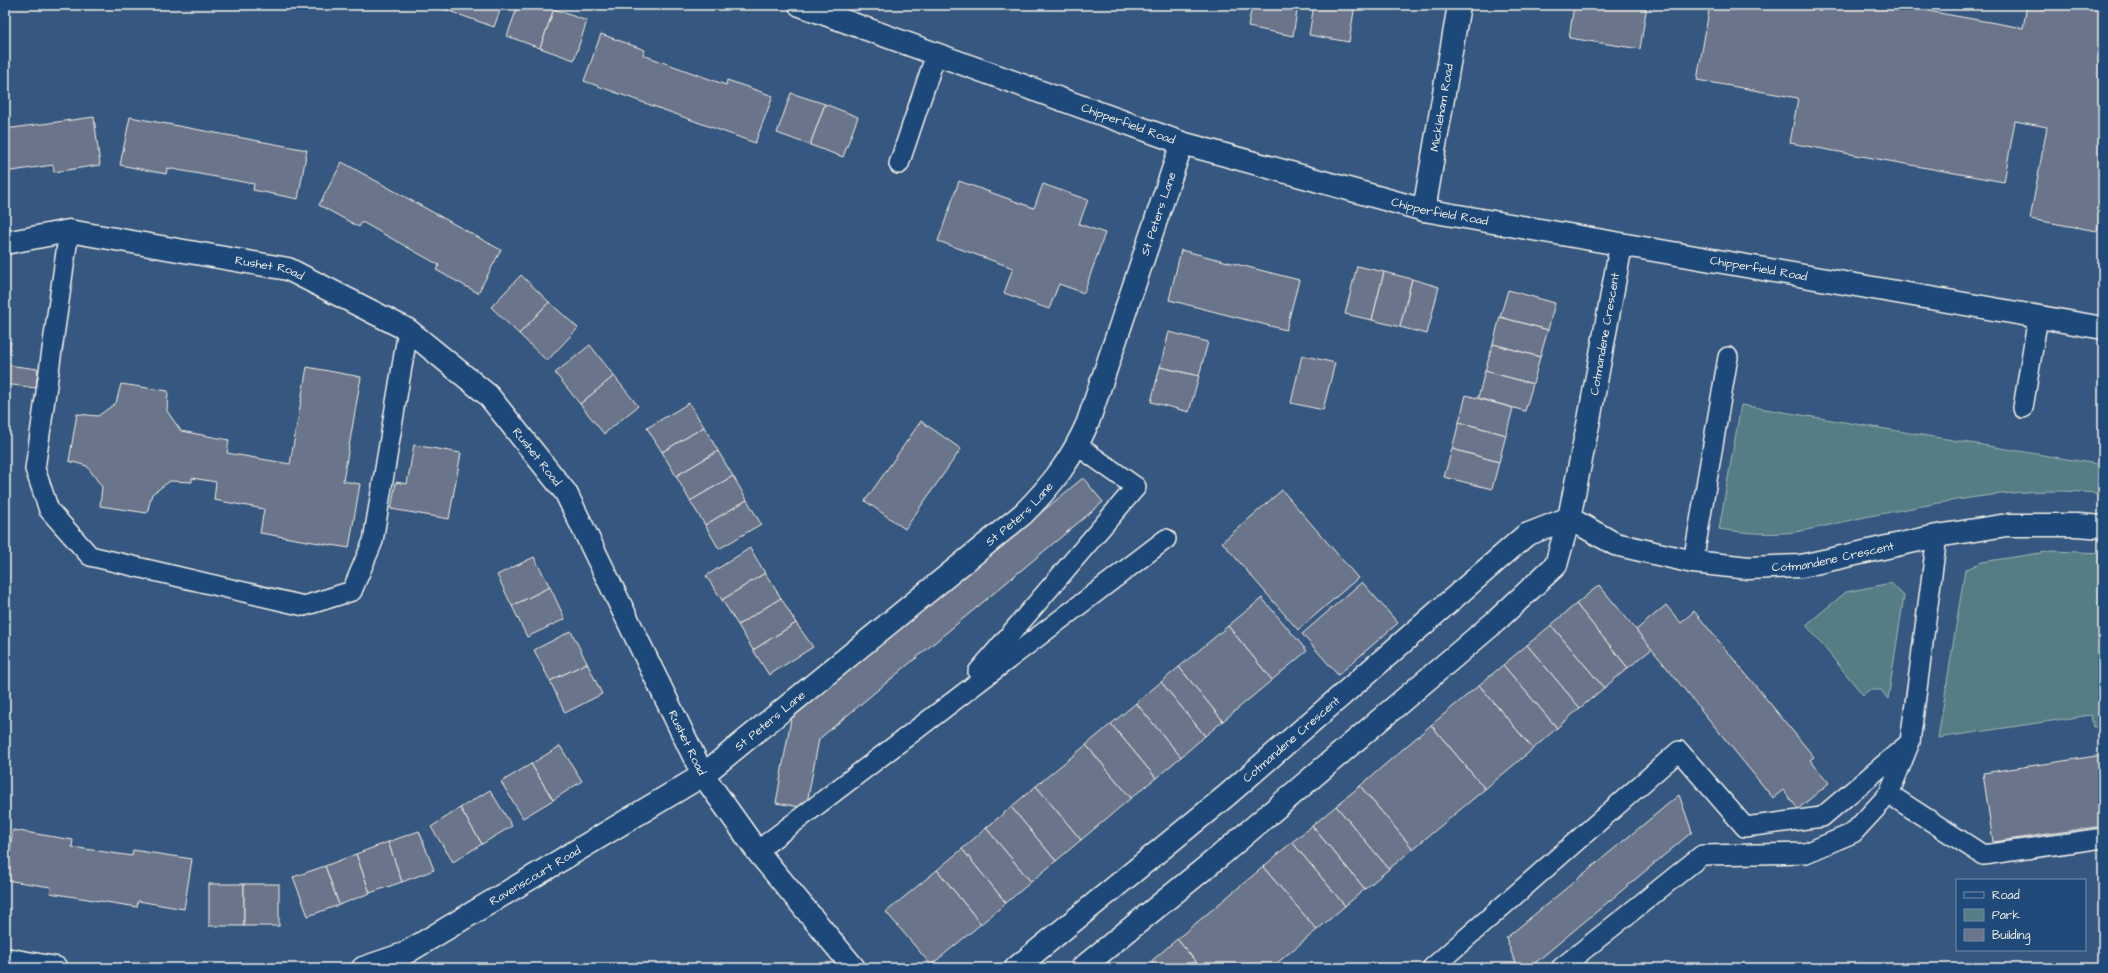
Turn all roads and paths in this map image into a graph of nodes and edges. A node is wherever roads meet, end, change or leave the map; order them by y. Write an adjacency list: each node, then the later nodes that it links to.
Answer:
1 (800, 5): 3 (street, Chipperfield Road)
2 (1459, 5): 6 (street, Mickleham Road)
3 (936, 54): 4 (street, Chipperfield Road); 5 (lane)
4 (1182, 143): 6 (street, Chipperfield Road); 15 (street, St Peters Lane)
5 (899, 164)
6 (1424, 210): 9 (street, Chipperfield Road)
7 (69, 231): 8 (street, Rushet Road); 12 (street, Rushet Road); 12 (lane)
8 (5, 243)
9 (1621, 245): 10 (street, Chipperfield Road); 16 (street, Cotmandene Crescent)
10 (2038, 317): 11 (street, Chipperfield Road); 14 (lane)
11 (2103, 328)
12 (408, 330): 23 (street, Rushet Road)
13 (1728, 357): 20 (lane)
14 (2023, 408)
15 (1078, 446): 21 (lane); 23 (street, St Peters Lane)
16 (1569, 518): 20 (street, Cotmandene Crescent); 31 (street, Cotmandene Crescent); 32 (street, Cotmandene Crescent)
17 (2103, 527): 18 (street, Cotmandene Crescent)
18 (1937, 536): 20 (street, Cotmandene Crescent); 22 (lane)
19 (1166, 539): 21 (lane)
20 (1693, 562)
21 (954, 700): 26 (lane)
22 (1910, 742): 24 (lane); 33 (lane)
23 (703, 775): 26 (street, Rushet Road); 29 (street, Ravenscourt Road)
24 (1889, 794): 25 (lane); 34 (lane)
25 (2103, 838)
26 (757, 851): 30 (street, Rushet Road)
27 (5, 959): 28 (street)
28 (56, 968)
29 (363, 968)
30 (854, 968)
31 (1016, 968)
32 (1082, 968)
33 (1432, 968)
34 (1561, 968)

